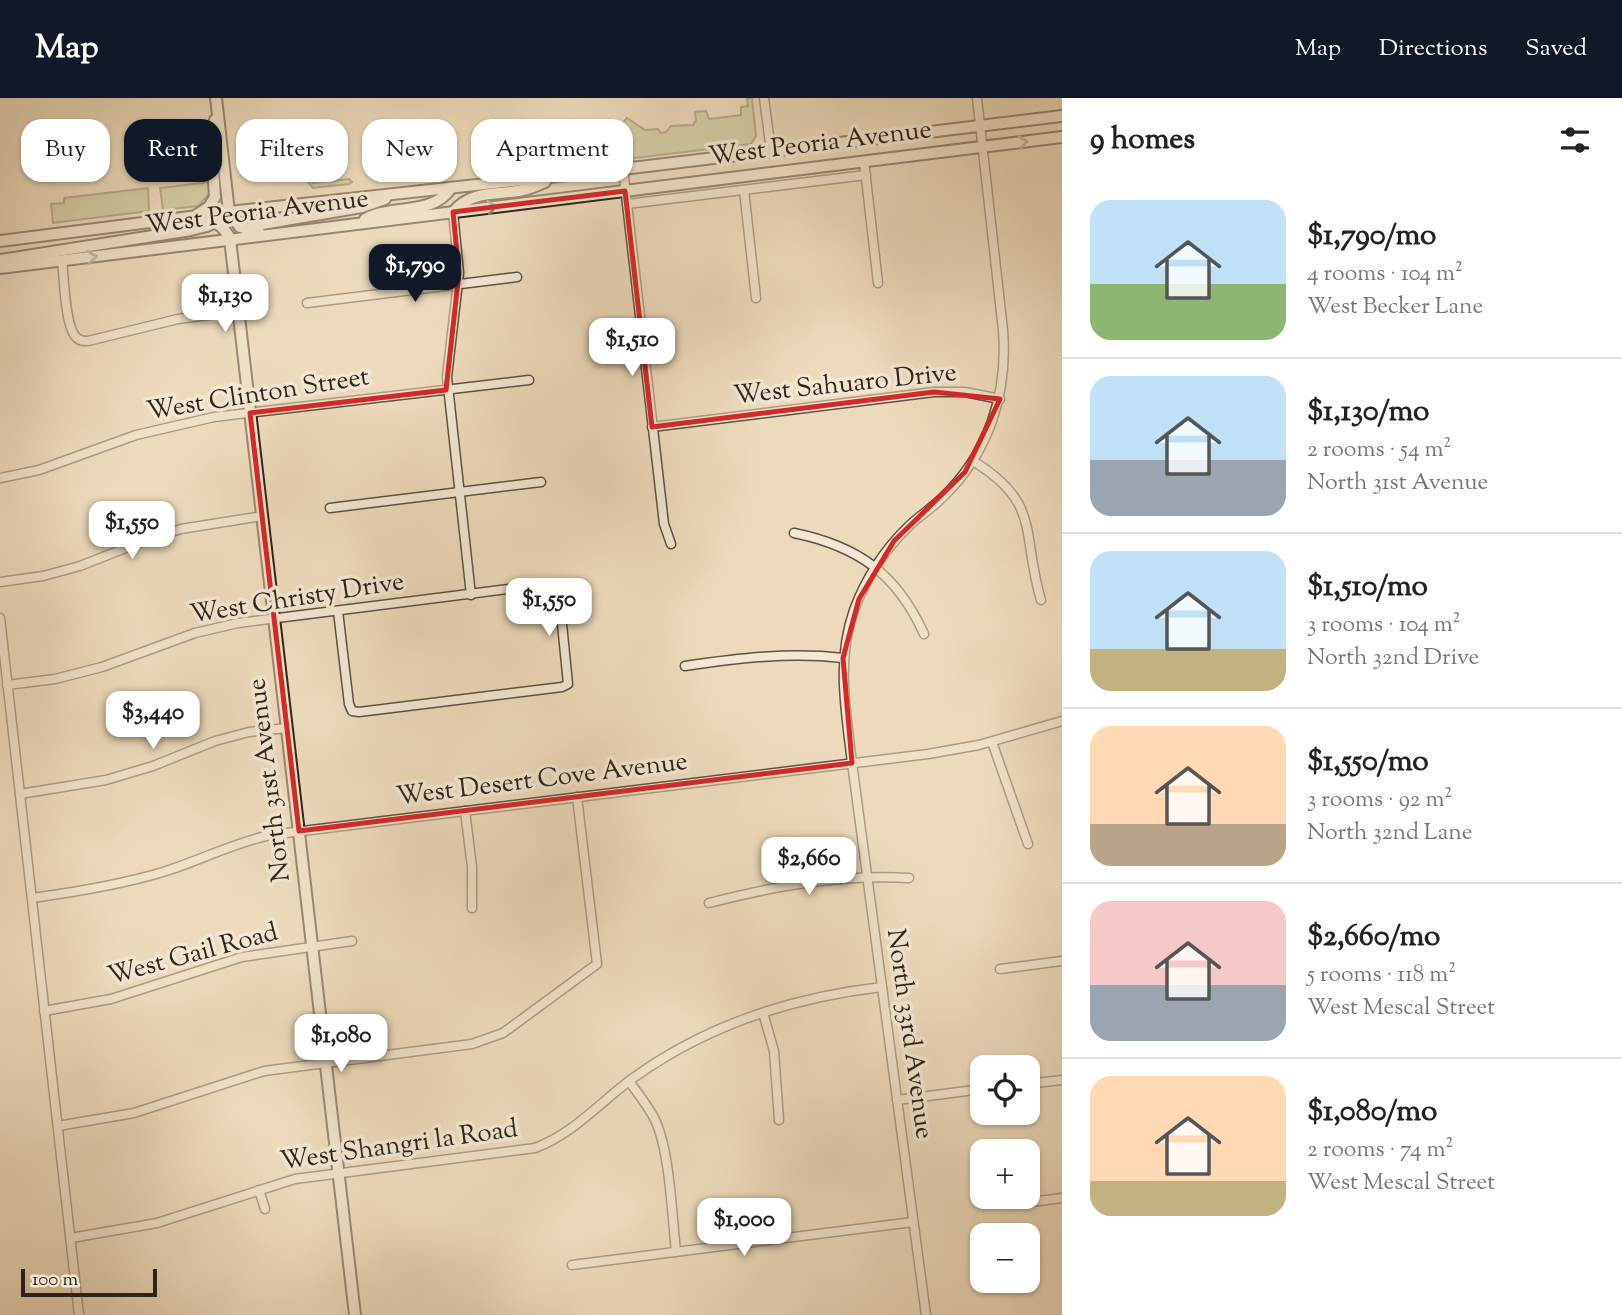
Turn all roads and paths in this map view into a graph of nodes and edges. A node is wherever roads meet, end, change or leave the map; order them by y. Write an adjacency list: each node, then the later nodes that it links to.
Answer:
1 (216, 98): 4 (main road)
2 (764, 98): 9 (street)
3 (977, 98): 6 (street, North 33rd Avenue)
4 (218, 111): 22 (main road); 24 (main road)
5 (1062, 116): 6 (main road, West Peoria Avenue)
6 (980, 126): 8 (street, North 33rd Avenue); 9 (main road, West Peoria Avenue)
7 (1062, 136): 8 (main road, West Peoria Avenue, one-way to 7)
8 (983, 147): 10 (main road, West Peoria Avenue); 42 (street, North 33rd Avenue)
9 (771, 151): 11 (main road, West Peoria Avenue); 12 (main road)
10 (864, 162): 12 (main road, West Peoria Avenue); 13 (street)
11 (633, 168)
12 (773, 172): 19 (main road, West Peoria Avenue)
13 (866, 175): 18 (street, West Peoria Avenue); 35 (street)
14 (506, 182): 17 (main road, West Peoria Avenue)
15 (545, 182): 23 (main road)
16 (624, 182): 19 (street)
17 (451, 188): 20 (main road, West Peoria Avenue); 26 (main road)
18 (744, 190): 21 (street, West Peoria Avenue); 37 (street)
19 (625, 191): 21 (street); 23 (main road, West Peoria Avenue, one-way to 19)
20 (401, 193): 22 (main road, West Peoria Avenue); 27 (main road)
21 (627, 204): 44 (street)
22 (229, 212): 24 (main road, West Peoria Avenue); 25 (main road); 27 (main road)
23 (453, 212): 26 (main road, West Peoria Avenue); 36 (street)
24 (196, 216): 25 (main road); 30 (main road, West Peoria Avenue)
25 (216, 223): 29 (main road); 31 (main road)
26 (356, 224): 28 (main road, West Peoria Avenue)
27 (246, 229): 28 (main road); 29 (main road)
28 (286, 233): 29 (main road, West Peoria Avenue)
29 (230, 239): 32 (main road, West Peoria Avenue, one-way to 29); 39 (main road, North 31st Avenue)
30 (0, 242)
31 (0, 260)
32 (62, 260): 33 (main road, West Peoria Avenue); 39 (street)
33 (0, 268)
34 (517, 277): 36 (street)
35 (878, 283)
36 (458, 284): 38 (street); 41 (street)
37 (756, 298)
38 (307, 303)
39 (238, 311): 43 (main road, North 31st Avenue)
40 (529, 380): 41 (street, West Clinton Street)
41 (448, 389): 43 (street, West Clinton Street); 48 (street)
42 (1000, 399): 44 (street, West Sahuaro Drive); 45 (street, North 33rd Avenue)
43 (250, 413): 46 (street, West Clinton Street); 50 (main road, North 31st Avenue)
44 (652, 427): 52 (street)
45 (972, 461): 53 (street, North 33rd Avenue); 56 (street)
46 (0, 478)
47 (541, 482): 48 (street)
48 (459, 492): 49 (street); 55 (street)
49 (330, 508)
50 (262, 516): 54 (street); 59 (main road, North 31st Avenue)
51 (794, 533): 53 (street)
52 (671, 544)
53 (876, 567): 60 (street); 61 (street, North 33rd Avenue)
54 (0, 582)
55 (471, 594): 57 (street, West Christy Drive); 57 (street, West Christy Drive)
56 (1041, 600)
57 (338, 611): 59 (street, West Christy Drive)
58 (0, 618): 63 (street)
59 (274, 619): 63 (street, West Christy Drive); 65 (main road, North 31st Avenue)
60 (924, 634)
61 (843, 658): 62 (street); 67 (street, North 33rd Avenue)
62 (685, 666)
63 (7, 685): 68 (street)
64 (1062, 721): 66 (street, West Desert Cove Avenue)
65 (287, 728): 68 (street); 71 (main road, North 31st Avenue)
66 (992, 742): 67 (street, West Desert Cove Avenue); 72 (street)
67 (852, 763): 69 (street, West Desert Cove Avenue); 73 (street, North 33rd Avenue)
68 (20, 794): 75 (street)
69 (577, 797): 70 (street, West Desert Cove Avenue); 85 (street)
70 (466, 811): 71 (street, West Desert Cove Avenue); 77 (street)
71 (299, 831): 75 (street, West Desert Cove Avenue); 79 (main road, North 31st Avenue)
72 (1028, 844)
73 (867, 877): 74 (street); 76 (street); 82 (street, North 33rd Avenue)
74 (909, 878)
75 (32, 898): 83 (street)
76 (709, 903)
77 (472, 908)
78 (352, 941): 79 (street, West Gail Road)
79 (312, 946): 83 (street, West Gail Road); 85 (main road, North 31st Avenue)
80 (1062, 961): 81 (street)
81 (1000, 969)
82 (882, 987): 84 (street, West Shangri la Road); 90 (street, North 33rd Avenue)
83 (44, 1011): 92 (street)
84 (763, 1013): 87 (street, West Shangri la Road); 91 (street)
85 (325, 1062): 92 (street); 93 (main road, North 31st Avenue)
86 (1062, 1080): 88 (street)
87 (629, 1081): 93 (street, West Shangri la Road); 100 (street)
88 (1040, 1083)
89 (970, 1091): 90 (street)
90 (897, 1100): 98 (street, North 33rd Avenue)
91 (779, 1120)
92 (58, 1126): 99 (street)
93 (338, 1174): 94 (street, West Shangri la Road); 103 (main road, North 31st Avenue)
94 (258, 1190): 97 (street, West Shangri la Road); 99 (street, West Shangri la Road)
95 (1062, 1198): 96 (street)
96 (1040, 1201)
97 (265, 1209)
98 (914, 1222): 100 (street); 104 (street, North 33rd Avenue)
99 (71, 1238): 102 (street)
100 (676, 1252): 101 (street)
101 (572, 1265)
102 (79, 1315)
103 (354, 1315)
104 (926, 1315)

